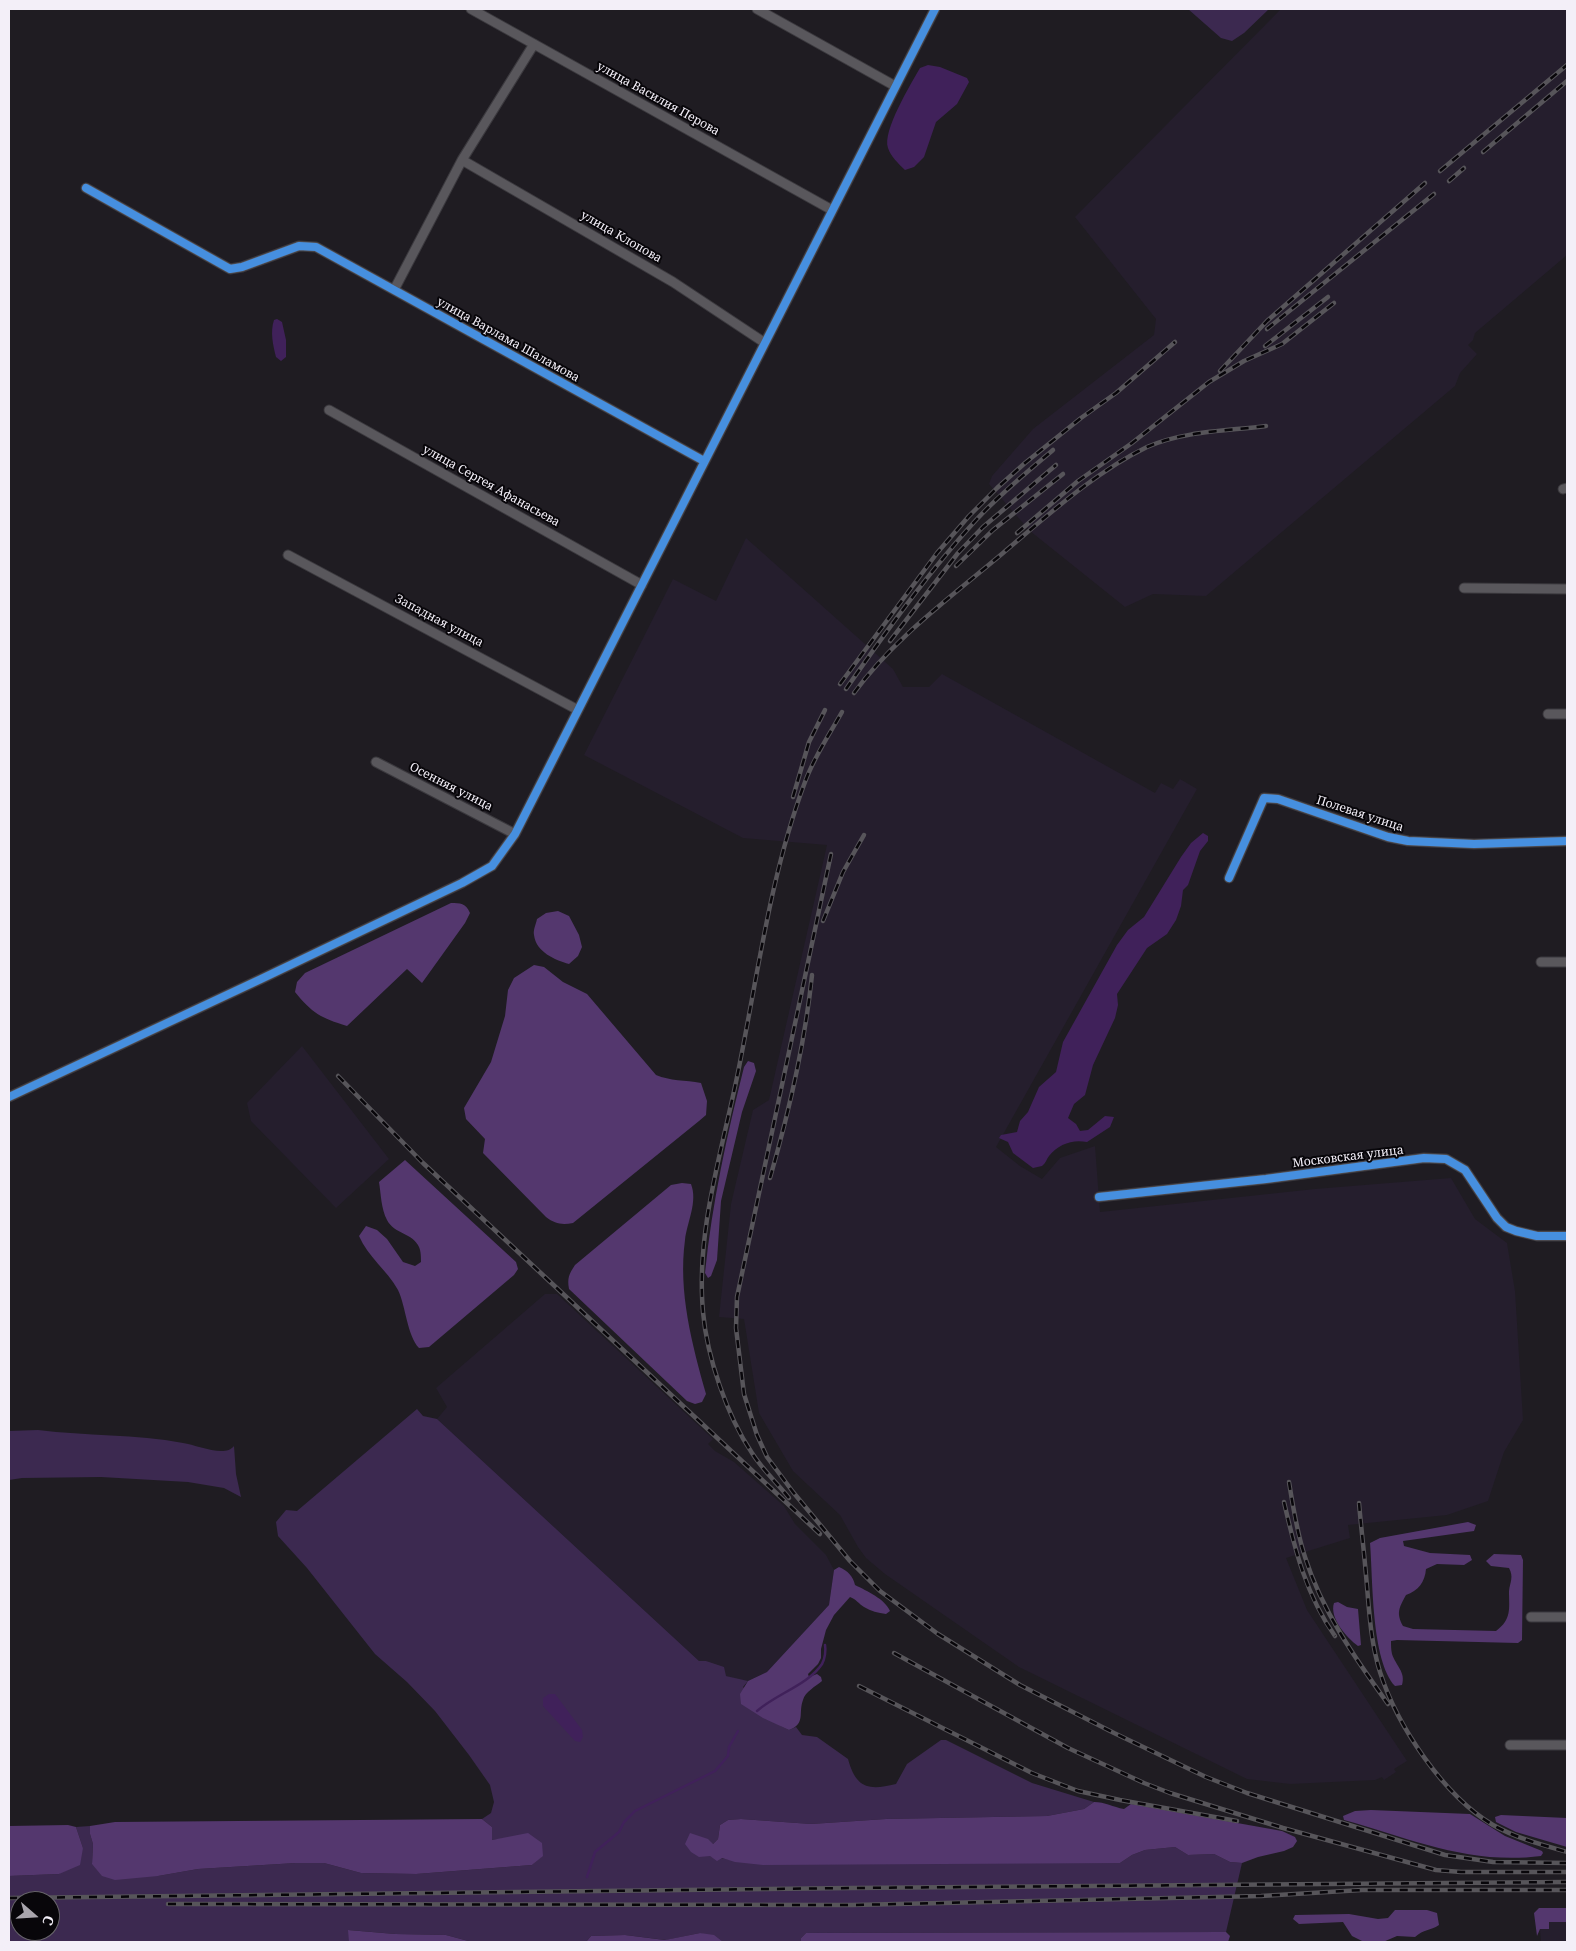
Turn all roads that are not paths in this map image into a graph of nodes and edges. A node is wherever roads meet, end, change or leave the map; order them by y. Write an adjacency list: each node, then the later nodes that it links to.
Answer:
1 (472, 9): 4 (street, улица Василия Перова)
2 (757, 9): 5 (street)
3 (935, 9): 5 (street)
4 (534, 44): 6 (street); 8 (street, улица Василия Перова)
5 (895, 86): 8 (street)
6 (462, 160): 9 (street); 10 (street, улица Клопова)
7 (86, 188): 9 (street, улица Варлама Шаламова)
8 (832, 210): 10 (street)
9 (394, 290): 12 (street, улица Варлама Шаламова)
10 (765, 343): 12 (street)
11 (329, 410): 14 (street, улица Сергея Афанасьева)
12 (704, 461): 14 (street)
13 (288, 554): 17 (street, Западная улица)
14 (642, 585): 17 (street)
15 (1464, 588): 16 (street)
16 (1567, 589)
17 (578, 710): 21 (street)
18 (1548, 714): 19 (street)
19 (1567, 714)
20 (376, 762): 21 (street, Осенняя улица)
21 (514, 834): 26 (street)
22 (1567, 841): 23 (street, Полевая улица)
23 (1229, 878)
24 (1541, 962): 25 (street)
25 (1567, 962)
26 (9, 1097)
27 (1099, 1197): 28 (street, Московская улица)
28 (1567, 1236)
29 (1531, 1617): 30 (street)
30 (1567, 1617)
31 (1510, 1745): 32 (street)
32 (1567, 1745)

